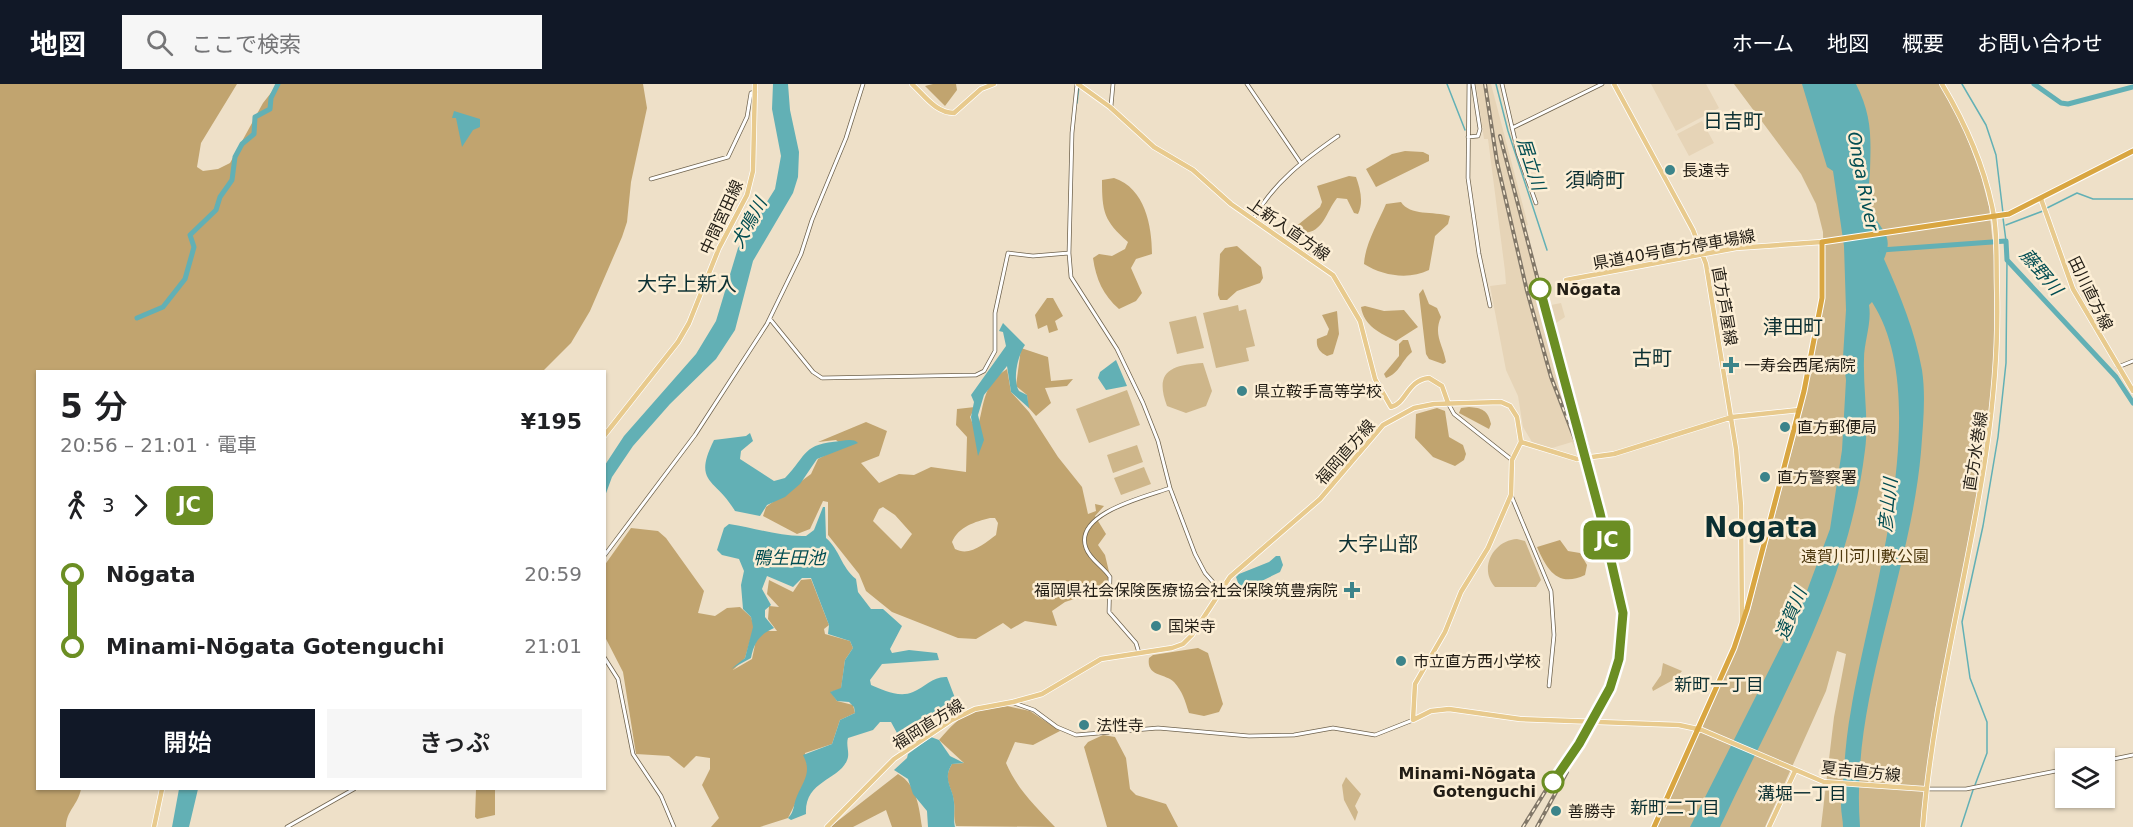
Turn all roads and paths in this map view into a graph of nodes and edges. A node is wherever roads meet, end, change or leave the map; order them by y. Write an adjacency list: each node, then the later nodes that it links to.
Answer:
1 (755, 84): 13 (main road, 中間宮田線)
2 (863, 84): 30 (street)
3 (912, 84): 4 (main road)
4 (994, 84)
5 (1078, 84): 14 (main road, 上新入直方線); 26 (street)
6 (1113, 84): 14 (street)
7 (1247, 84): 19 (street)
8 (1471, 84): 17 (street); 17 (street)
9 (1502, 84): 15 (street)
10 (1602, 84): 15 (street)
11 (1614, 84): 27 (main road, 直方芦屋線)
12 (1942, 84): 24 (main road, 直方水巻線)
13 (754, 92): 20 (street); 37 (main road, 中間宮田線)
14 (1110, 107): 23 (main road, 上新入直方線)
15 (1512, 128): 22 (street)
16 (1338, 136): 19 (street)
17 (1468, 137): 29 (street)
18 (2133, 151): 21 (highway)
19 (1300, 162): 23 (street)
20 (651, 179)
21 (2042, 199): 24 (highway); 32 (main road, 田川直方線)
22 (1536, 203)
23 (1254, 218): 34 (main road, 上新入直方線)
24 (1992, 218): 25 (highway); 55 (main road, 直方水巻線)
25 (1824, 242): 27 (main road, 県道40号直方停車場線); 35 (highway)
26 (1069, 253): 30 (street); 40 (street)
27 (1704, 255): 28 (main road, 県道40号直方停車場線); 36 (main road, 直方芦屋線)
28 (1566, 280)
29 (1490, 306)
30 (770, 319): 42 (street)
31 (2133, 361): 32 (street)
32 (2119, 367): 33 (main road, 田川直方線)
33 (2133, 389)
34 (1448, 404): 38 (main road, 福岡直方線); 39 (street); 43 (main road, 福岡直方線)
35 (1799, 410): 36 (main road); 44 (highway)
36 (1732, 417): 38 (main road, bridge); 44 (main road, 直方芦屋線)
37 (606, 433)
38 (1521, 442): 39 (main road)
39 (1512, 460): 41 (main road)
40 (1170, 488): 43 (street); 45 (street)
41 (1511, 495): 47 (street); 49 (main road)
42 (606, 553)
43 (1220, 590): 45 (main road, 福岡直方線)
44 (1742, 624): 50 (highway)
45 (1139, 653): 48 (main road, 福岡直方線)
46 (606, 660): 60 (street)
47 (1549, 686)
48 (1013, 702): 49 (street); 61 (main road, 福岡直方線)
49 (1413, 720): 50 (main road)
50 (1700, 729): 53 (main road); 62 (highway)
51 (2133, 755): 52 (street)
52 (2115, 759)
53 (1792, 770): 55 (main road, 夏吉直方線); 63 (main road)
54 (2055, 771): 55 (street)
55 (1924, 789): 64 (main road, 直方水巻線)
56 (162, 790): 58 (main road)
57 (352, 790): 59 (street)
58 (154, 827)
59 (287, 827)
60 (675, 827)
61 (827, 827)
62 (1654, 827)
63 (1769, 827)
64 (1923, 827)

